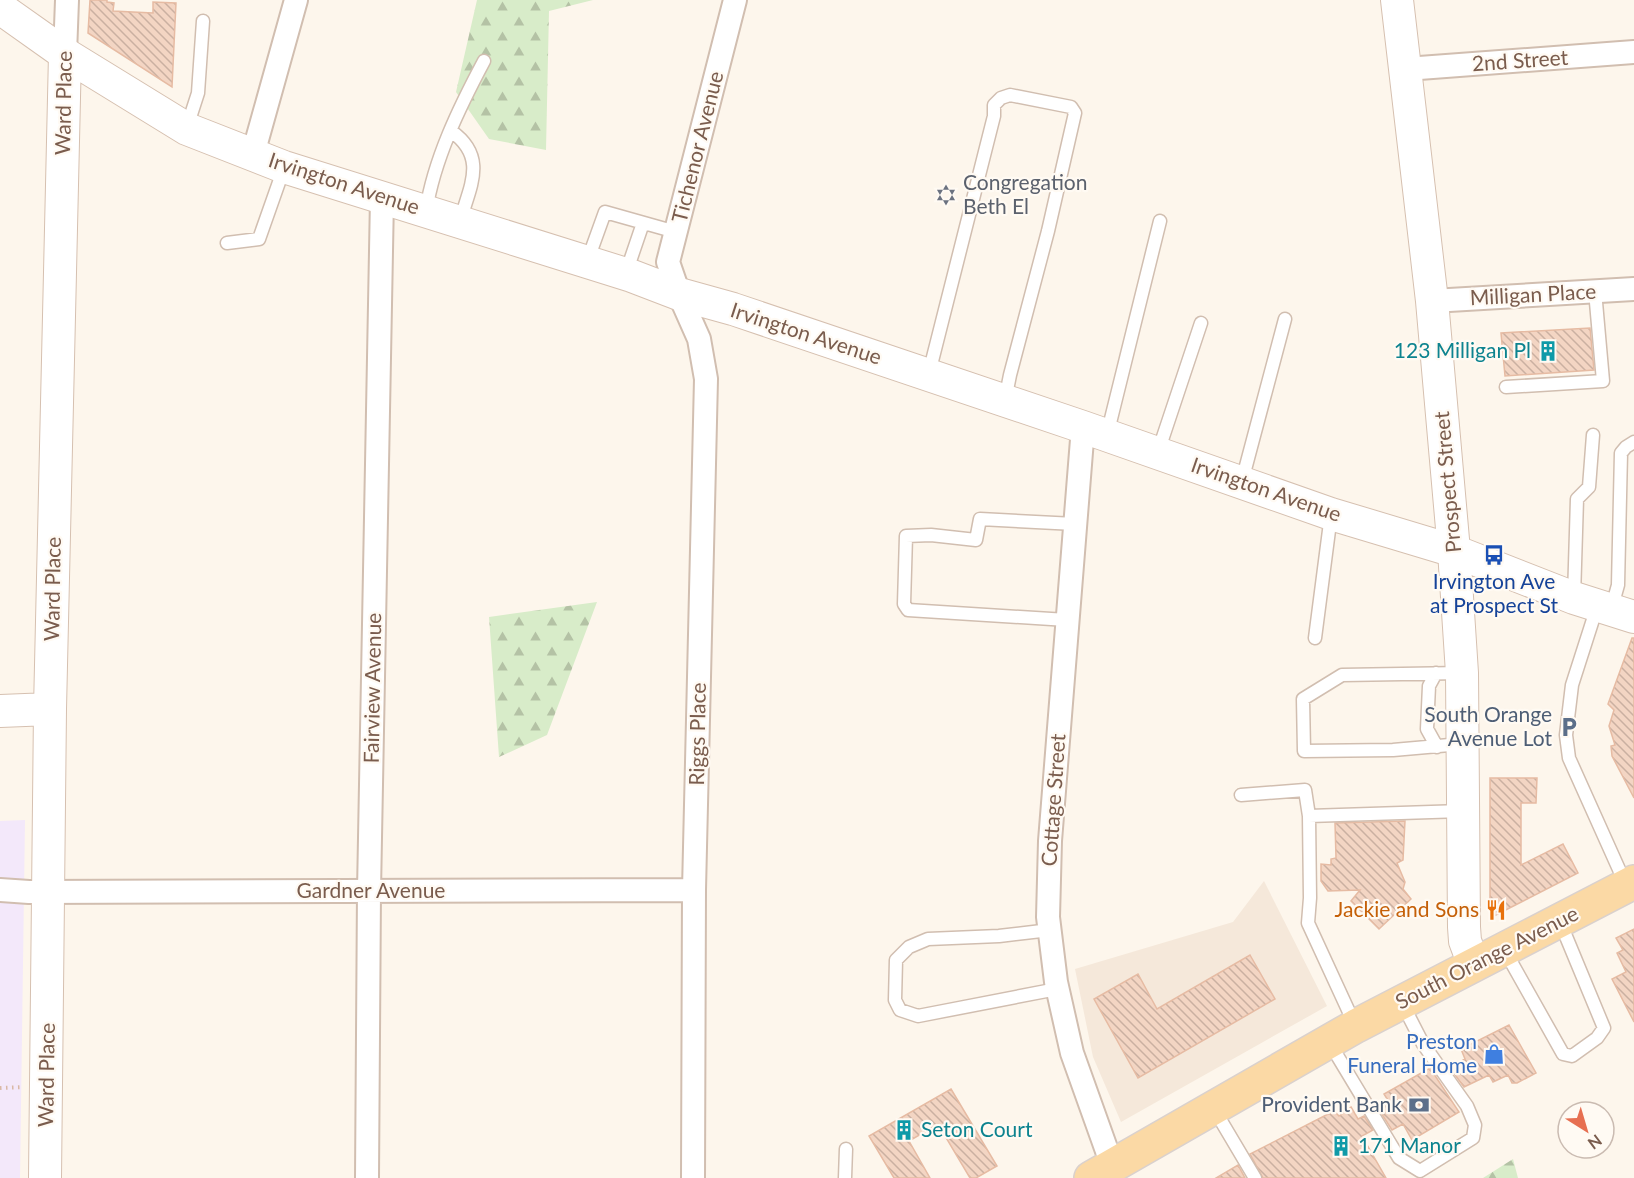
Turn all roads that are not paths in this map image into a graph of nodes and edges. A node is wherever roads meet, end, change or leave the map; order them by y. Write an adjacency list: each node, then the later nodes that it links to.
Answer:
1 (67, 0): 8 (street, Ward Place)
2 (296, 0): 13 (street)
3 (735, 0): 20 (street, Tichenor Avenue)
4 (1396, 0): 10 (main road, Prospect Street)
5 (0, 8): 8 (main road, Irvington Avenue)
6 (203, 21): 11 (lane)
7 (1634, 52): 10 (street, 2nd Street)
8 (65, 54): 11 (main road, Irvington Avenue); 45 (main road, Ward Place)
9 (484, 61): 12 (lane)
10 (1406, 69): 27 (main road, Prospect Street)
11 (187, 129): 13 (main road, Irvington Avenue)
12 (451, 131): 16 (lane); 18 (lane)
13 (253, 154): 14 (main road, Irvington Avenue)
14 (284, 167): 15 (main road, Irvington Avenue); 21 (lane)
15 (382, 198): 16 (main road, Irvington Avenue); 54 (street, Fairview Avenue)
16 (426, 211): 18 (main road, Irvington Avenue)
17 (1160, 221): 33 (lane)
18 (460, 222): 22 (main road, Irvington Avenue)
19 (643, 223): 20 (lane); 22 (lane); 23 (lane)
20 (676, 232): 26 (street, Tichenor Avenue)
21 (227, 243)
22 (587, 262): 23 (main road, Irvington Avenue)
23 (626, 274): 26 (main road, Irvington Avenue)
24 (1634, 289): 25 (street, Milligan Place)
25 (1595, 291): 27 (street, Milligan Place); 31 (lane)
26 (679, 294): 30 (main road, Irvington Avenue); 55 (street, Riggs Place)
27 (1432, 301): 40 (main road, Prospect Street)
28 (1285, 319): 37 (lane)
29 (1201, 323): 36 (lane)
30 (929, 374): 32 (main road, Irvington Avenue); 32 (lane)
31 (1506, 387)
32 (1005, 401): 33 (main road, Irvington Avenue)
33 (1095, 431): 36 (main road, Irvington Avenue); 39 (street, Cottage Street)
34 (1593, 435): 41 (lane)
35 (1634, 442): 41 (lane)
36 (1157, 453): 37 (main road, Irvington Avenue)
37 (1242, 481): 38 (main road, Irvington Avenue)
38 (1331, 514): 40 (main road, Irvington Avenue); 43 (lane)
39 (1075, 524): 42 (street, Cottage Street); 42 (lane)
40 (1455, 551): 41 (main road, Irvington Avenue); 44 (main road, Prospect Street)
41 (1604, 608): 51 (lane)
42 (1068, 620): 57 (street, Cottage Street)
43 (1315, 638)
44 (1449, 673): 47 (main road, Prospect Street); 47 (lane)
45 (50, 709): 46 (main road); 53 (main road, Ward Place)
46 (0, 711)
47 (1449, 746): 49 (main road, Prospect Street)
48 (1241, 795): 50 (lane)
49 (1463, 811): 50 (lane); 59 (main road, Prospect Street)
50 (1309, 816): 62 (lane)
51 (1630, 884): 56 (main road, South Orange Avenue)
52 (0, 890): 53 (street, Gardner Avenue)
53 (48, 891): 54 (street, Gardner Avenue); 66 (main road, Ward Place)
54 (369, 891): 55 (street, Gardner Avenue); 67 (street, Fairview Avenue)
55 (694, 891): 68 (street, Riggs Place)
56 (1560, 921): 58 (main road, South Orange Avenue); 58 (lane)
57 (1050, 930): 60 (street, Cottage Street); 60 (lane)
58 (1504, 950): 59 (main road, South Orange Avenue)
59 (1474, 965): 61 (main road, South Orange Avenue)
60 (1058, 989): 65 (street, Cottage Street)
61 (1402, 1002): 62 (main road, South Orange Avenue); 62 (lane)
62 (1342, 1034): 63 (main road, South Orange Avenue)
63 (1214, 1108): 65 (main road, South Orange Avenue); 70 (lane)
64 (846, 1149): 69 (lane)
65 (1102, 1172)
66 (45, 1178)
67 (367, 1178)
68 (693, 1178)
69 (845, 1178)
70 (1255, 1178)

